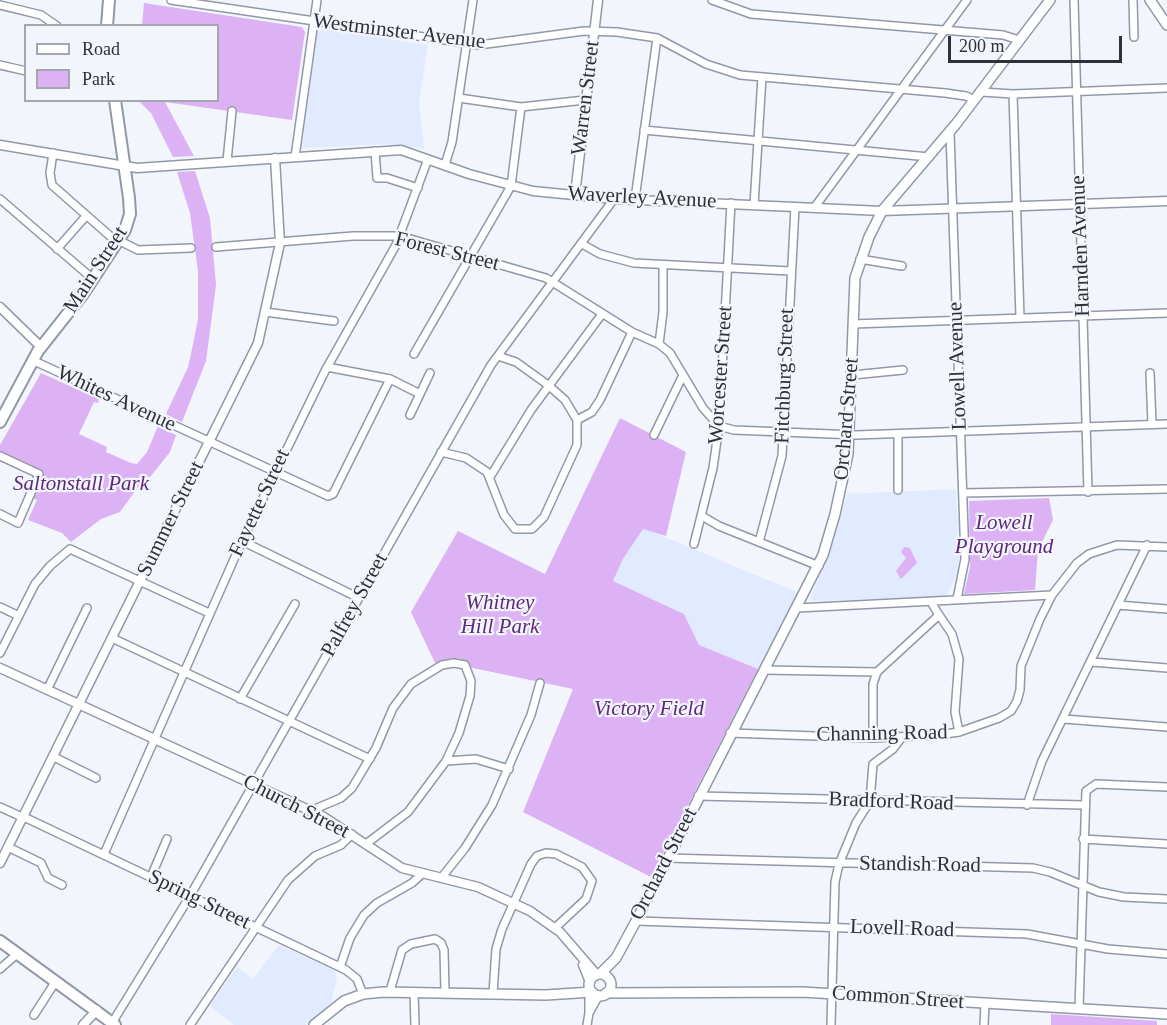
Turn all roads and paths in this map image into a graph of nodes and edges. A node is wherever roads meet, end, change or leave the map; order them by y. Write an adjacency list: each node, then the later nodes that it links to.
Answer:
1 (109, 0): 16 (main road)
2 (171, 0): 13 (street, Westminster Avenue)
3 (317, 0): 13 (street)
4 (473, 0): 22 (street)
5 (598, 0): 17 (street, Warren Street)
6 (712, 0): 18 (street)
7 (967, 0): 18 (street)
8 (1074, 0): 28 (street, Harnden Avenue)
9 (1133, 0): 19 (street)
10 (1150, 0): 14 (main road)
11 (1049, 1): 21 (main road, Orchard Street)
12 (0, 5): 15 (street)
13 (314, 21): 22 (street, Westminster Avenue); 44 (street)
14 (1166, 23)
15 (54, 24)
16 (107, 24)
17 (594, 30): 20 (street, Westminster Avenue); 22 (street, Westminster Avenue); 32 (street, Warren Street)
18 (946, 30): 21 (street); 27 (street)
19 (1134, 37)
20 (657, 38): 25 (street, Westminster Avenue); 37 (street)
21 (1019, 40): 29 (main road, Orchard Street)
22 (467, 44): 31 (street)
23 (0, 65): 24 (street)
24 (24, 71)
25 (762, 77): 27 (street, Westminster Avenue); 39 (street)
26 (1167, 88): 28 (street)
27 (902, 90): 33 (street, Westminster Avenue); 41 (street)
28 (1076, 91): 30 (street); 59 (street, Harnden Avenue)
29 (982, 92): 30 (street); 33 (main road, Orchard Street)
30 (1013, 94): 61 (street)
31 (459, 98): 35 (street); 50 (street)
32 (585, 100): 35 (street); 53 (street, Warren Street)
33 (975, 100): 38 (main road, Orchard Street)
34 (116, 102): 49 (main road, Main Street)
35 (521, 107): 51 (street)
36 (232, 111): 48 (street)
37 (644, 130): 39 (street); 56 (street)
38 (950, 132): 45 (main road, Orchard Street); 64 (street, Lowell Avenue)
39 (757, 141): 41 (street); 60 (street)
40 (0, 145): 43 (street, Waverley Avenue)
41 (857, 150): 45 (street); 63 (street)
42 (375, 151): 44 (street, Waverley Avenue); 47 (street, Waverley Avenue); 52 (street)
43 (53, 153): 49 (street, Waverley Avenue); 66 (street)
44 (295, 157): 46 (street, Waverley Avenue)
45 (929, 157): 65 (main road, Orchard Street)
46 (275, 158): 48 (street, Waverley Avenue); 69 (street, Summer Street)
47 (428, 159): 50 (street, Waverley Avenue); 52 (street, Fayette Street)
48 (227, 161): 49 (street, Waverley Avenue)
49 (125, 165): 68 (main road, Main Street)
50 (445, 165): 51 (street, Waverley Avenue)
51 (511, 186): 53 (street, Waverley Avenue); 74 (street)
52 (418, 188): 67 (street, Fayette Street)
53 (575, 195): 55 (street, Waverley Avenue)
54 (0, 199): 73 (street)
55 (614, 199): 56 (street, Waverley Avenue); 70 (street, Palfrey Street)
56 (635, 199): 58 (street, Waverley Avenue)
57 (1167, 201): 59 (street, Waverley Avenue)
58 (731, 203): 60 (street, Waverley Avenue); 78 (street, Worcester Street)
59 (1081, 203): 61 (street, Waverley Avenue); 86 (street, Harnden Avenue)
60 (754, 205): 62 (street, Waverley Avenue)
61 (1017, 206): 64 (street, Waverley Avenue); 87 (street)
62 (795, 207): 63 (street, Waverley Avenue); 79 (street, Fitchburg Street)
63 (814, 208): 65 (street, Waverley Avenue)
64 (952, 208): 65 (street, Waverley Avenue); 88 (street, Lowell Avenue)
65 (882, 211): 75 (main road, Orchard Street)
66 (86, 216): 68 (street); 73 (street)
67 (400, 236): 69 (street, Forest Street); 74 (street, Forest Street); 97 (street, Fayette Street)
68 (119, 242): 72 (street); 80 (main road, Main Street)
69 (280, 243): 71 (street, Forest Street); 83 (street, Summer Street)
70 (582, 244): 76 (street); 81 (street, Palfrey Street)
71 (216, 247)
72 (191, 248)
73 (57, 249): 80 (street)
74 (469, 255): 81 (street, Forest Street); 94 (street)
75 (860, 259): 77 (street); 90 (main road, Orchard Street)
76 (663, 265): 78 (street); 92 (street)
77 (902, 266)
78 (728, 268): 79 (street); 112 (street, Worcester Street)
79 (790, 271): 115 (street, Fitchburg Street)
80 (93, 279): 93 (main road, Main Street)
81 (554, 282): 85 (street, Forest Street); 95 (street, Palfrey Street)
82 (0, 307): 93 (street)
83 (265, 312): 89 (street); 119 (street, Summer Street)
84 (1167, 313): 86 (street)
85 (602, 314): 91 (street, Forest Street); 104 (street)
86 (1083, 316): 87 (street); 113 (street, Harnden Avenue)
87 (1020, 318): 88 (street)
88 (956, 320): 90 (street); 114 (street, Lowell Avenue)
89 (334, 321)
90 (854, 324): 102 (main road, Orchard Street)
91 (632, 332): 92 (street, Forest Street); 108 (street)
92 (659, 344): 101 (street)
93 (41, 347): 96 (main road, Main Street)
94 (414, 354)
95 (498, 356): 104 (street); 120 (street, Palfrey Street)
96 (32, 360): 106 (main road, Main Street); 119 (street, Whites Avenue)
97 (327, 367): 103 (street); 122 (street, Fayette Street)
98 (903, 370): 102 (street)
99 (430, 373): 105 (street)
100 (1150, 373): 110 (street)
101 (683, 375): 112 (street); 117 (street)
102 (853, 375): 118 (main road, Orchard Street)
103 (390, 379): 105 (street); 122 (street, Whites Avenue)
104 (548, 385): 108 (street); 123 (street)
105 (420, 393): 107 (street)
106 (5, 403): 109 (main road, Main Street)
107 (410, 415)
108 (577, 420): 123 (street)
109 (0, 422)
110 (1152, 424): 111 (street); 113 (street)
111 (1167, 424)
112 (719, 426): 115 (street); 129 (street, Worcester Street)
113 (1087, 427): 114 (street); 126 (street, Harnden Avenue)
114 (960, 432): 116 (street); 127 (street, Lowell Avenue)
115 (783, 433): 118 (street); 131 (street, Fitchburg Street)
116 (898, 434): 118 (street); 125 (street)
117 (654, 435)
118 (850, 435): 135 (main road, Orchard Street)
119 (209, 442): 122 (street, Whites Avenue); 136 (street, Summer Street)
120 (441, 452): 123 (street); 138 (street, Palfrey Street)
121 (0, 456): 128 (street)
122 (274, 473): 130 (street, Fayette Street)
123 (490, 477)
124 (1167, 489): 126 (street)
125 (898, 490)
126 (1088, 492): 127 (street)
127 (963, 496): 139 (street, Lowell Avenue)
128 (0, 514)
129 (702, 516): 131 (street); 132 (street, Worcester Street)
130 (242, 541): 138 (street); 147 (street, Fayette Street)
131 (759, 542): 135 (street)
132 (694, 544)
133 (1147, 545): 134 (street); 137 (street); 142 (street)
134 (1167, 547)
135 (819, 566): 145 (main road, Orchard Street)
136 (141, 580): 147 (street); 149 (street); 150 (street, Summer Street)
137 (1052, 595): 139 (street); 165 (street, Channing Road)
138 (358, 598): 163 (street, Palfrey Street)
139 (957, 599): 140 (street)
140 (932, 602): 145 (street); 148 (street)
141 (295, 604): 160 (street)
142 (1118, 605): 146 (street); 152 (street)
143 (0, 607): 149 (street)
144 (87, 608): 159 (street)
145 (797, 608): 155 (main road, Orchard Street)
146 (1167, 609)
147 (209, 613): 157 (street, Fayette Street)
148 (939, 615): 156 (street); 165 (street)
149 (19, 616): 151 (street)
150 (112, 638): 157 (street); 161 (street, Summer Street)
151 (0, 653)
152 (1092, 662): 154 (street); 162 (street)
153 (0, 668): 159 (street, Church Street)
154 (1167, 668)
155 (764, 670): 156 (street); 166 (main road, Orchard Street)
156 (877, 672): 168 (street)
157 (184, 673): 160 (street); 169 (street, Fayette Street)
158 (540, 684): 173 (street)
159 (47, 690): 161 (street, Church Street)
160 (240, 699): 163 (street)
161 (80, 705): 169 (street, Church Street); 170 (street, Summer Street)
162 (1064, 719): 164 (street); 180 (street)
163 (289, 722): 171 (street); 175 (street, Palfrey Street)
164 (1167, 727)
165 (959, 732): 167 (street, Channing Road)
166 (730, 734): 168 (street, Channing Road); 177 (main road, Orchard Street)
167 (902, 737): 168 (street, Channing Road); 178 (street)
168 (873, 738)
169 (154, 740): 175 (street, Church Street); 190 (street, Fayette Street)
170 (54, 757): 174 (street); 183 (street, Summer Street)
171 (370, 759): 172 (street); 182 (street)
172 (446, 761): 173 (street); 187 (street)
173 (508, 769): 196 (street)
174 (96, 778)
175 (254, 785): 182 (street, Church Street); 199 (street, Palfrey Street)
176 (1167, 788): 179 (street)
177 (698, 795): 178 (street, Bradford Road); 191 (main road, Orchard Street)
178 (870, 801): 180 (street, Bradford Road); 193 (street)
179 (1083, 805): 180 (street, Bradford Road); 186 (street)
180 (1027, 806)
181 (0, 807): 183 (street, Spring Street)
182 (310, 811): 184 (street, Church Street)
183 (24, 818): 189 (street, Summer Street); 190 (street, Spring Street)
184 (352, 834): 187 (street, Church Street); 203 (street)
185 (167, 839): 195 (street)
186 (1083, 839): 188 (street); 198 (street)
187 (366, 844): 194 (street, Church Street)
188 (1167, 844)
189 (9, 847): 192 (street, Summer Street); 197 (street)
190 (104, 854): 195 (street, Spring Street)
191 (667, 858): 193 (street, Standish Road); 202 (main road, Orchard Street)
192 (0, 863)
193 (839, 864): 198 (street, Standish Road); 204 (street)
194 (422, 874): 196 (street, Church Street); 211 (street)
195 (151, 877): 199 (street, Spring Street)
196 (442, 877): 201 (street, Church Street)
197 (62, 885)
198 (1082, 885): 200 (street, Standish Road); 207 (street)
199 (190, 897): 203 (street, Spring Street); 228 (street, Palfrey Street)
200 (1167, 899)
201 (514, 902): 205 (street, Church Street); 205 (street); 219 (street)
202 (636, 921): 204 (street, Lovell Road); 210 (main road, Orchard Street)
203 (255, 927): 211 (street, Spring Street); 230 (street)
204 (834, 927): 207 (street, Lovell Road); 220 (street)
205 (555, 928): 215 (street, Church Street)
206 (0, 941): 208 (main road)
207 (1080, 944): 209 (street, Lovell Road); 224 (street)
208 (17, 954): 212 (street); 213 (main road)
209 (1167, 954)
210 (616, 958): 214 (main road, Orchard Street); 215 (main road, Orchard Street)
211 (340, 967): 221 (street, Spring Street)
212 (0, 969)
213 (56, 981): 225 (main road); 227 (street)
214 (610, 982): 215 (main road, Orchard Street); 222 (main road)
215 (596, 986): 219 (main road, Common Street); 222 (main road, Common Street); 233 (street)
216 (390, 991): 217 (main road, Common Street); 218 (street); 221 (main road, Common Street)
217 (414, 992): 218 (main road, Common Street); 232 (street)
218 (445, 992): 219 (main road, Common Street)
219 (493, 993)
220 (832, 993): 222 (main road, Common Street); 223 (main road, Common Street); 234 (street)
221 (363, 994): 231 (main road, Common Street)
222 (628, 994)
223 (985, 1004): 224 (main road, Common Street); 235 (street)
224 (1079, 1009): 226 (main road, Common Street)
225 (97, 1010): 228 (main road); 229 (street)
226 (1167, 1014)
227 (34, 1015)
228 (114, 1024)
229 (83, 1025)
230 (190, 1025)
231 (314, 1025)
232 (415, 1025)
233 (587, 1025)
234 (831, 1025)
235 (984, 1025)

